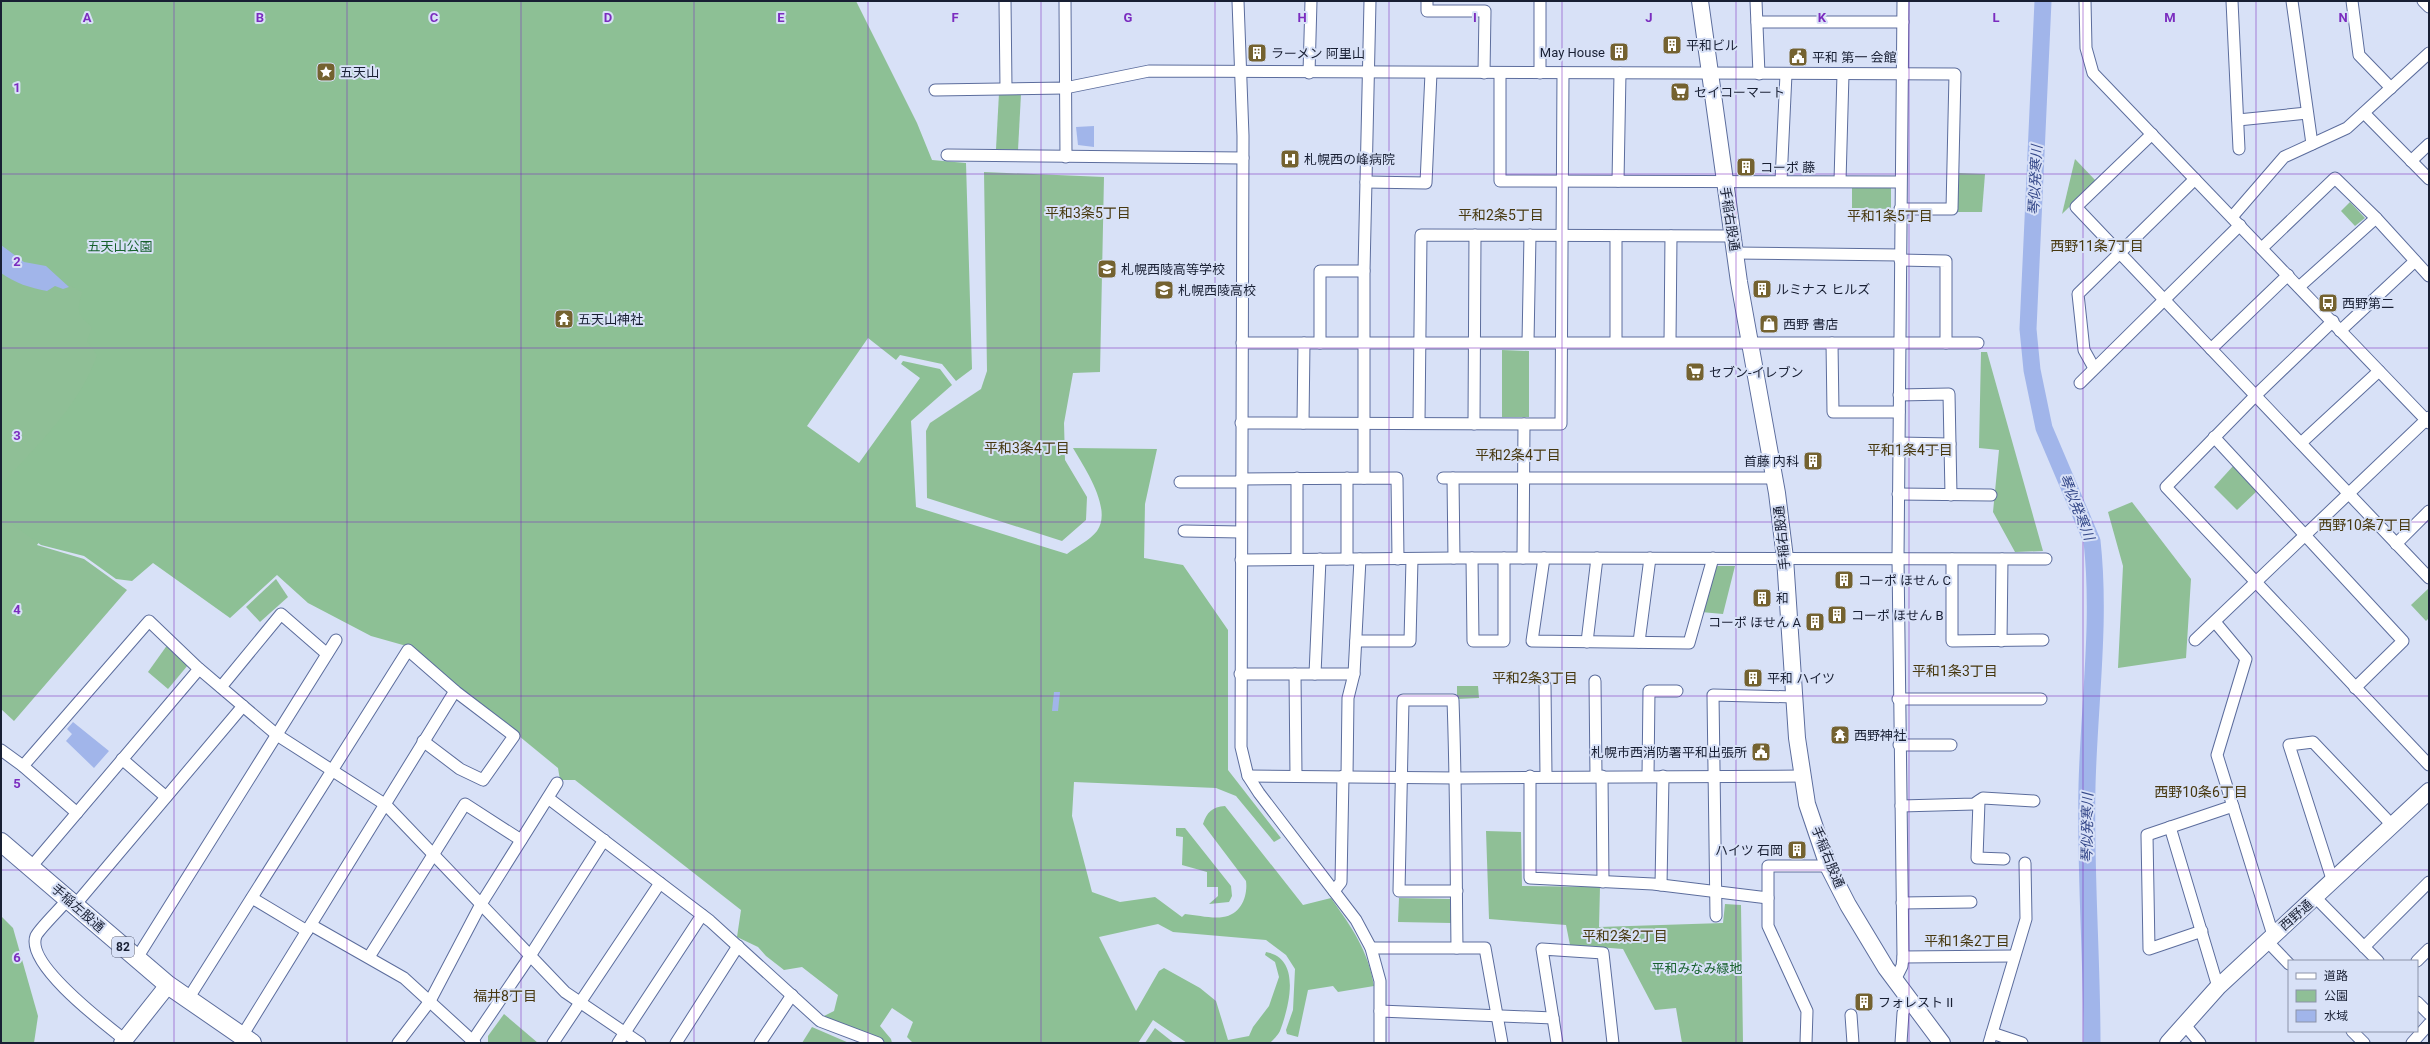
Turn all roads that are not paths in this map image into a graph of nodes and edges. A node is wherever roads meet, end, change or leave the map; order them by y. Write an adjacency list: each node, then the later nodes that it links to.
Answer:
1 (1005, 1): 34 (street)
2 (1065, 1): 35 (street)
3 (1238, 1): 21 (street)
4 (1311, 1): 22 (street)
5 (1370, 1): 20 (street)
6 (1427, 1): 24 (street)
7 (1540, 1): 26 (street)
8 (1700, 1): 28 (street, 手稲右股通)
9 (1756, 1): 17 (street)
10 (1903, 1): 18 (street)
11 (2085, 1): 41 (street)
12 (2232, 1): 40 (street)
13 (2292, 1): 38 (street)
14 (2352, 1): 36 (street)
15 (2423, 1): 16 (street)
16 (2429, 7)
17 (1757, 22): 18 (street); 30 (street)
18 (1903, 22): 33 (street)
19 (2429, 53): 36 (street)
20 (1367, 72): 22 (street); 23 (street); 54 (street)
21 (1240, 73): 22 (street); 35 (street); 47 (street)
22 (1309, 73)
23 (1431, 73): 24 (street); 54 (street)
24 (1484, 73): 25 (street)
25 (1500, 73): 26 (street); 55 (street)
26 (1540, 73): 27 (street)
27 (1563, 73): 29 (street); 55 (street)
28 (1709, 73): 29 (street); 30 (street); 52 (street, 手稲右股通)
29 (1620, 74): 51 (street)
30 (1759, 74): 31 (street)
31 (1786, 74): 32 (street); 53 (street)
32 (1843, 74): 33 (street); 56 (street)
33 (1903, 74): 57 (street); 58 (street)
34 (1006, 88): 35 (street); 37 (street)
35 (1065, 88): 46 (street)
36 (2391, 88): 39 (street)
37 (935, 90)
38 (2307, 113): 40 (street); 42 (street)
39 (2364, 113): 42 (street); 48 (street)
40 (2238, 120): 44 (street)
41 (2152, 134): 49 (street); 69 (street)
42 (2312, 144): 60 (street)
43 (2429, 144): 48 (street)
44 (2239, 149)
45 (947, 155): 46 (street)
46 (1066, 157): 47 (street)
47 (1243, 158): 86 (street)
48 (2411, 160): 50 (street)
49 (2195, 179): 60 (street); 69 (street)
50 (2429, 179)
51 (1618, 181): 52 (street); 55 (street)
52 (1724, 181): 53 (street); 66 (street, 手稲右股通)
53 (1781, 181): 56 (street)
54 (1366, 182): 72 (street)
55 (1563, 182): 63 (street)
56 (1840, 182): 57 (street)
57 (1900, 182): 58 (street)
58 (1900, 209): 70 (street)
59 (2376, 218): 67 (street); 71 (street); 75 (street)
60 (2236, 221): 67 (street); 76 (street)
61 (1475, 235): 62 (street); 79 (street); 80 (street)
62 (1530, 235): 63 (street); 81 (street)
63 (1564, 235): 64 (street); 82 (street)
64 (1616, 236): 65 (street); 83 (street)
65 (1671, 236): 66 (street); 84 (street)
66 (1733, 236): 68 (street, 手稲右股通)
67 (2262, 248): 73 (street)
68 (1735, 253): 70 (street); 90 (street, 手稲右股通)
69 (2120, 254): 76 (street); 95 (street)
70 (1900, 258): 85 (street); 92 (street)
71 (2415, 261): 74 (street); 78 (street)
72 (1364, 271): 88 (street); 89 (street)
73 (2288, 275): 75 (street); 94 (street)
74 (2429, 276)
75 (2299, 287): 77 (street)
76 (2164, 299): 94 (street); 95 (street)
77 (2333, 321): 78 (street); 99 (street)
78 (2340, 330): 96 (street)
79 (1420, 342): 80 (street); 89 (street); 102 (street)
80 (1474, 342): 81 (street); 106 (street)
81 (1528, 342): 82 (street)
82 (1563, 342): 83 (street); 107 (street)
83 (1616, 342): 84 (street)
84 (1670, 342): 90 (street)
85 (1899, 342): 91 (street); 92 (street); 98 (street)
86 (1242, 343): 87 (street); 103 (street)
87 (1304, 343): 88 (street); 104 (street)
88 (1320, 343): 89 (street)
89 (1364, 343): 105 (street)
90 (1750, 343): 91 (street); 116 (street, 手稲右股通)
91 (1832, 343): 100 (street)
92 (1946, 343): 93 (street)
93 (1978, 343)
94 (2211, 349): 99 (street)
95 (2094, 368): 97 (street)
96 (2379, 371): 101 (street); 111 (street)
97 (2080, 383)
98 (1899, 394): 100 (street); 110 (street)
99 (2256, 396): 108 (street); 111 (street)
100 (1899, 412): 109 (street)
101 (2428, 420): 119 (street)
102 (1419, 422): 105 (street); 106 (street)
103 (1242, 423): 104 (street); 117 (street)
104 (1303, 423): 105 (street)
105 (1364, 424): 114 (street)
106 (1474, 424): 107 (street)
107 (1524, 424): 115 (street)
108 (2214, 438): 126 (street); 149 (street)
109 (1898, 443): 110 (street); 120 (street)
110 (1950, 444): 121 (street)
111 (2301, 444): 119 (street)
112 (1297, 478): 113 (street); 117 (street); 137 (street)
113 (1347, 478): 114 (street); 139 (street)
114 (1364, 478): 141 (street)
115 (1523, 478): 116 (street); 128 (street); 131 (street)
116 (1774, 478): 136 (street, 手稲右股通)
117 (1241, 481): 118 (street); 125 (street)
118 (1180, 482)
119 (2349, 493): 126 (street); 127 (street)
120 (1898, 494): 121 (street); 143 (street)
121 (1951, 495): 122 (street)
122 (1991, 496)
123 (2429, 511): 127 (street)
124 (1184, 532): 125 (street)
125 (1241, 532): 147 (street)
126 (2305, 535): 149 (street); 167 (street)
127 (2396, 544): 148 (street)
128 (1454, 558): 129 (street); 142 (street)
129 (1472, 558): 130 (street); 130 (street)
130 (1504, 558): 131 (street)
131 (1523, 558): 132 (street)
132 (1544, 558): 133 (street); 156 (street)
133 (1597, 558): 134 (street); 156 (street)
134 (1650, 558): 135 (street); 157 (street)
135 (1713, 558): 136 (street); 157 (street)
136 (1785, 558): 143 (street); 170 (street, 手稲右股通)
137 (1297, 559): 138 (street); 147 (street)
138 (1320, 559): 139 (street); 162 (street)
139 (1348, 559): 140 (street)
140 (1360, 559): 141 (street); 155 (street)
141 (1398, 559): 142 (street)
142 (1412, 559): 155 (street)
143 (1898, 559): 144 (street); 171 (street)
144 (1952, 559): 145 (street); 152 (street)
145 (2002, 559): 146 (street); 152 (street)
146 (2046, 559)
147 (1241, 560): 160 (street)
148 (2429, 578)
149 (2254, 582): 150 (street); 167 (street)
150 (2215, 622): 154 (street); 203 (street)
151 (336, 640): 158 (street)
152 (2002, 640): 153 (street)
153 (2043, 640)
154 (2195, 640)
155 (1356, 641): 163 (street)
156 (1587, 642): 157 (street)
157 (1639, 642)
158 (327, 654): 166 (street); 174 (street)
159 (199, 668): 166 (street); 179 (street); 181 (street)
160 (1240, 674): 161 (street); 183 (street)
161 (1296, 674): 162 (street); 184 (street)
162 (1314, 674): 163 (street)
163 (1354, 674): 185 (street)
164 (1596, 681): 188 (street)
165 (1545, 685): 187 (street)
166 (221, 687): 173 (street)
167 (2355, 688): 180 (street)
168 (455, 691): 175 (street); 175 (street); 182 (street)
169 (1676, 691): 189 (street)
170 (1794, 697): 191 (street); 192 (street, 手稲右股通)
171 (1898, 699): 172 (street); 176 (street)
172 (2041, 699)
173 (244, 706): 174 (street); 197 (street)
174 (277, 735): 182 (street); 243 (street)
175 (423, 741): 201 (street)
176 (1899, 745): 177 (street); 202 (street)
177 (1951, 745)
178 (1, 750): 181 (street)
179 (122, 759): 197 (street); 204 (street)
180 (2429, 765)
181 (23, 766): 204 (street)
182 (332, 770): 201 (street); 223 (street)
183 (1248, 776): 184 (street); 220 (street)
184 (1296, 776): 185 (street)
185 (1345, 776): 193 (street); 220 (street)
186 (1530, 776): 187 (street); 194 (street); 215 (street)
187 (1546, 776): 188 (street)
188 (1599, 776): 189 (street); 215 (street)
189 (1648, 776): 190 (street)
190 (1663, 776): 191 (street); 219 (street)
191 (1715, 776): 192 (street); 222 (street)
192 (1803, 776): 213 (street, 手稲右股通)
193 (1400, 777): 194 (street); 194 (street); 221 (street)
194 (1456, 778): 221 (street)
195 (557, 783): 198 (street)
196 (2429, 792): 205 (street, 西野通)
197 (166, 797): 226 (street)
198 (548, 798): 207 (street); 208 (street)
199 (1979, 801): 200 (street); 202 (street); 211 (street)
200 (2034, 801)
201 (384, 804): 210 (street); 232 (street)
202 (1900, 806): 228 (street)
203 (2233, 806): 206 (street); 234 (street)
204 (77, 813): 214 (street)
205 (2392, 825): 216 (street, 西野通); 216 (street)
206 (2170, 827): 233 (street); 233 (street)
207 (521, 840): 210 (street); 229 (street)
208 (604, 840): 218 (street); 240 (street)
209 (1, 842): 214 (main road, 手稲左股通 / 82)
210 (434, 855): 229 (street); 244 (street)
211 (2004, 859)
212 (2025, 863): 241 (street)
213 (1828, 866): 224 (street); 248 (street, 手稲右股通)
214 (31, 867): 226 (main road, 手稲左股通 / 82)
215 (1603, 882): 219 (street)
216 (2333, 882): 225 (street, 西野通)
217 (2429, 882): 236 (street)
218 (660, 883): 230 (street); 255 (street)
219 (1661, 886): 222 (street)
220 (1334, 891): 237 (street)
221 (1456, 891): 238 (street)
222 (1716, 892): 224 (street); 231 (street)
223 (252, 898): 232 (street); 253 (street)
224 (1768, 898): 281 (street)
225 (2316, 898): 234 (street, 西野通); 236 (street)
226 (71, 902): 243 (main road, 手稲左股通 / 82); 268 (street)
227 (1971, 902): 228 (street)
228 (1902, 903): 242 (street)
229 (481, 904): 240 (street); 254 (street)
230 (702, 915): 235 (street); 265 (street)
231 (1716, 916)
232 (309, 928): 244 (street); 267 (street)
233 (2202, 931): 250 (street)
234 (2270, 938): 247 (street); 250 (street, 西野通)
235 (738, 946): 251 (street); 274 (street)
236 (2364, 947): 245 (street)
237 (1371, 948): 238 (street); 257 (street)
238 (1457, 948): 259 (street)
239 (2429, 949): 246 (street)
240 (530, 956): 255 (street); 269 (street)
241 (2013, 956): 242 (street); 266 (street)
242 (1903, 957): 248 (street)
243 (137, 958): 249 (main road, 手稲左股通 / 82)
244 (369, 958): 254 (street)
245 (2377, 960)
246 (2418, 960)
247 (2288, 963)
248 (1895, 980): 252 (street, 手稲右股通)
249 (168, 985): 253 (main road, 手稲左股通 / 82); 268 (street)
250 (2218, 987): 263 (street, 西野通)
251 (792, 995): 275 (street); 276 (street)
252 (1908, 998): 283 (street); 284 (street, 手稲右股通)
253 (188, 999): 267 (main road, 手稲左股通 / 82)
254 (430, 1001): 269 (street); 270 (street)
255 (580, 1002): 265 (street); 271 (street)
256 (2418, 1003): 258 (street)
257 (1380, 1011): 259 (street); 277 (street)
258 (2429, 1014)
259 (1497, 1015): 261 (street); 278 (street)
260 (1851, 1016): 282 (street)
261 (1553, 1018): 279 (street); 280 (street)
262 (2429, 1024): 289 (street)
263 (2185, 1025): 286 (street, 西野通); 287 (street)
264 (2353, 1032): 288 (street)
265 (625, 1033): 272 (street); 273 (street)
266 (1991, 1038): 285 (street)
267 (247, 1040)
268 (123, 1041)
269 (473, 1042)
270 (399, 1043)
271 (553, 1043)
272 (618, 1043)
273 (640, 1043)
274 (676, 1043)
275 (760, 1043)
276 (878, 1043)
277 (1380, 1043)
278 (1502, 1043)
279 (1557, 1043)
280 (1613, 1043)
281 (1806, 1043)
282 (1852, 1043)
283 (1901, 1043)
284 (1942, 1043)
285 (2022, 1043)
286 (2168, 1043)
287 (2200, 1043)
288 (2364, 1043)
289 (2412, 1043)

